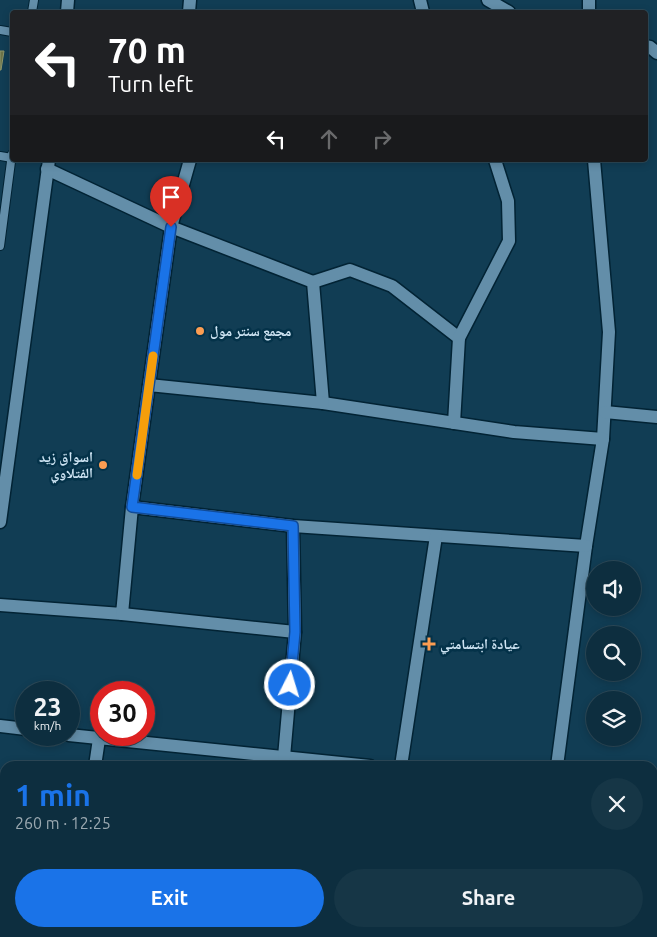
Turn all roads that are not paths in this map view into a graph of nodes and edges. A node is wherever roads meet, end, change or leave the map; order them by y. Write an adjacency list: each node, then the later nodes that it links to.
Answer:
1 (488, 0): 2 (street)
2 (506, 10)
3 (11, 162): 9 (lane)
4 (189, 162): 8 (street)
5 (496, 162): 11 (street)
6 (594, 162): 14 (street)
7 (48, 165): 8 (street); 19 (street)
8 (171, 227): 10 (street); 12 (street)
9 (0, 246)
10 (313, 282): 11 (street); 13 (street)
11 (459, 338): 16 (street)
12 (149, 385): 13 (street); 18 (street)
13 (323, 404): 16 (street)
14 (605, 412): 15 (street); 17 (street)
15 (657, 418)
16 (454, 423): 17 (street)
17 (603, 439): 22 (street)
18 (132, 507): 20 (street); 24 (street)
19 (0, 522)
20 (293, 526): 21 (street); 25 (street)
21 (436, 536): 22 (street); 33 (street)
22 (586, 546): 34 (street)
23 (0, 605): 24 (street)
24 (122, 614): 25 (street)
25 (295, 632): 30 (street)
26 (0, 726): 27 (street)
27 (15, 728)
28 (155, 744): 30 (street)
29 (98, 746): 31 (street)
30 (284, 756): 32 (street)
31 (96, 761)
32 (327, 761)
33 (402, 761)
34 (558, 761)

